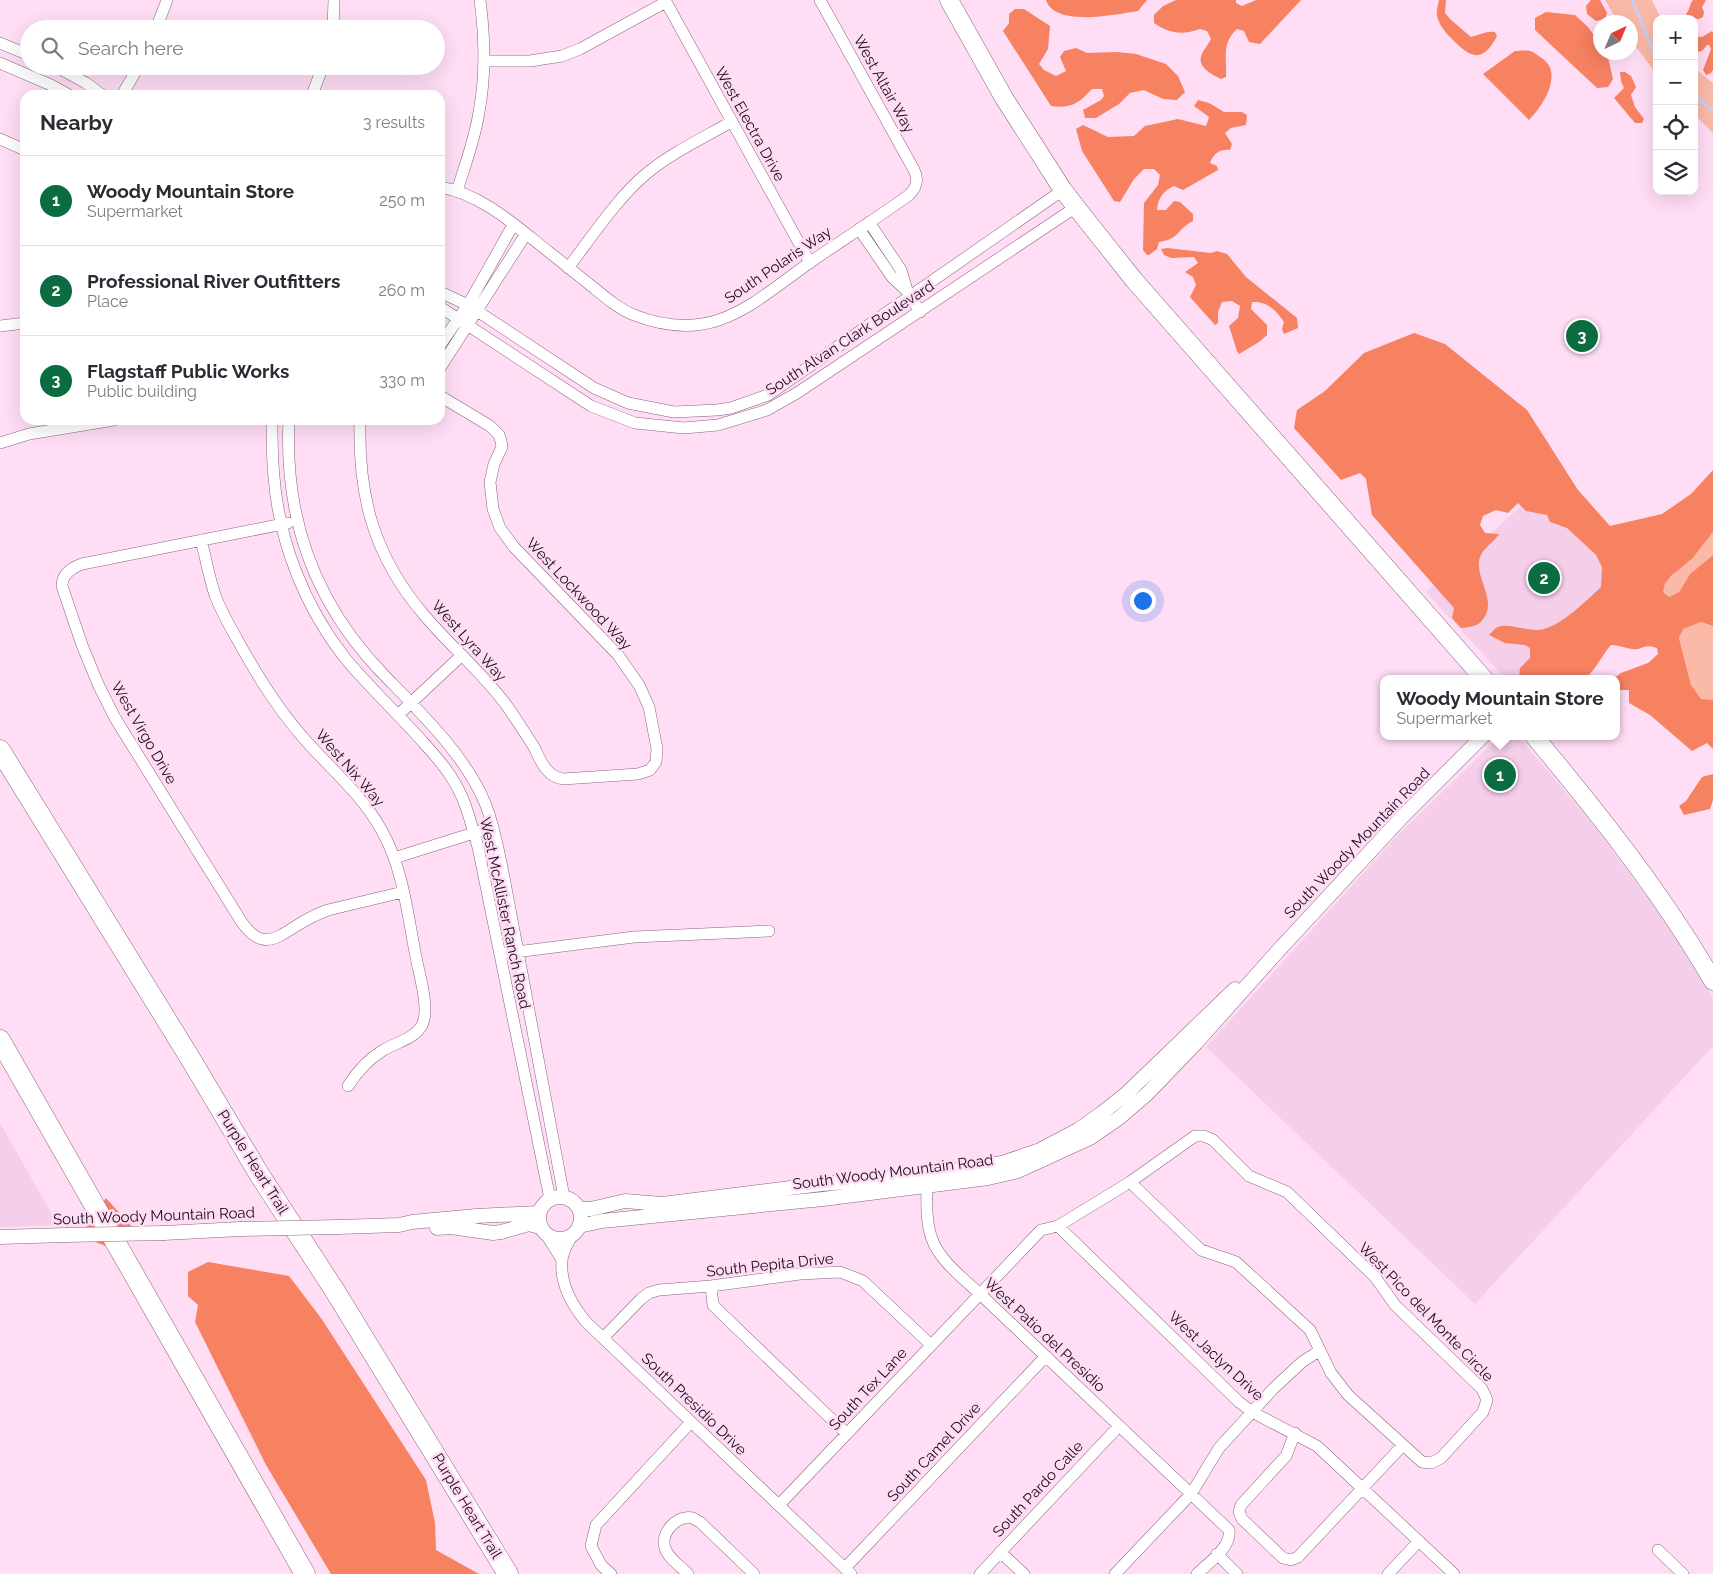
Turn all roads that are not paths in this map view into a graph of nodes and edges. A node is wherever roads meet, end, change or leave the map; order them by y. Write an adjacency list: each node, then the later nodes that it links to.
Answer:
1 (167, 0): 7 (street)
2 (334, 0): 8 (street)
3 (480, 0): 11 (street)
4 (820, 0): 25 (street, West Altair Way)
5 (949, 0): 27 (main road)
6 (665, 1): 11 (street); 22 (street, West Electra Drive)
7 (159, 20)
8 (333, 20)
9 (0, 43): 10 (street)
10 (20, 51)
11 (485, 61): 28 (street)
12 (0, 63): 13 (street)
13 (20, 72)
14 (28, 75): 18 (street)
15 (71, 75): 19 (street)
16 (134, 75): 20 (street)
17 (320, 75): 21 (street)
18 (60, 90)
19 (95, 90)
20 (125, 90)
21 (314, 90)
22 (731, 122): 33 (street, West Electra Drive); 34 (street)
23 (0, 139): 24 (street)
24 (20, 148)
25 (917, 184): 31 (street, South Polaris Way)
26 (445, 188): 28 (street, South Polaris Way)
27 (1063, 190): 29 (main road); 36 (street, South Alvan Clark Boulevard)
28 (457, 191): 30 (street, South Polaris Way)
29 (1076, 207): 39 (street, South Alvan Clark Boulevard); 55 (main road)
30 (513, 225): 32 (street, South Polaris Way); 37 (street)
31 (864, 225): 33 (street, South Polaris Way); 36 (street)
32 (526, 234): 34 (street, South Polaris Way); 37 (street)
33 (810, 262): 34 (street, South Polaris Way)
34 (568, 268)
35 (445, 294): 37 (street, South Alvan Clark Boulevard)
36 (909, 294): 37 (street, South Alvan Clark Boulevard); 39 (street)
37 (472, 308): 40 (street)
38 (445, 310): 40 (street, South Alvan Clark Boulevard)
39 (920, 312): 40 (street, South Alvan Clark Boulevard)
40 (463, 323): 43 (street); 44 (street)
41 (20, 324): 42 (street)
42 (0, 326)
43 (445, 340)
44 (445, 358)
45 (445, 399): 61 (street, West Lockwood Way)
46 (84, 425): 50 (street)
47 (272, 425): 52 (street, West McAllister Ranch Road)
48 (289, 425): 51 (street, West McAllister Ranch Road)
49 (360, 425): 54 (street, West Lyra Way)
50 (0, 443)
51 (297, 521): 52 (street, West Virgo Drive); 56 (street, West McAllister Ranch Road)
52 (282, 524): 53 (street, West Virgo Drive); 57 (street, West McAllister Ranch Road)
53 (202, 540): 64 (street, West Nix Way); 65 (street, West Virgo Drive)
54 (462, 655): 56 (street); 61 (street, West Lyra Way)
55 (1480, 675)
56 (411, 702): 57 (street); 62 (street, West McAllister Ranch Road)
57 (398, 715): 63 (street, West McAllister Ranch Road)
58 (1479, 740): 72 (street, South Woody Mountain Road)
59 (1537, 740): 69 (main road)
60 (0, 750): 102 (highway, Purple Heart Trail)
61 (652, 767)
62 (493, 827): 63 (street); 67 (street, West McAllister Ranch Road)
63 (474, 833): 64 (street); 68 (street, West McAllister Ranch Road)
64 (394, 858): 65 (street, West Nix Way)
65 (403, 892): 71 (street, West Nix Way)
66 (769, 931): 67 (street)
67 (518, 952): 68 (street); 74 (street, West McAllister Ranch Road)
68 (500, 954): 74 (street, West McAllister Ranch Road)
69 (1713, 982)
70 (0, 1040): 101 (highway)
71 (348, 1086)
72 (927, 1181): 75 (street, South Woody Mountain Road); 78 (street, South Woody Mountain Road); 82 (street, West Patio del Presidio)
73 (1130, 1182): 77 (street, West Pico del Monte Circle); 85 (street, West Pico del Monte Circle); 92 (street, West Pico del Monte Circle)
74 (557, 1198): 75 (street); 76 (street)
75 (580, 1210): 78 (street)
76 (542, 1224): 78 (street); 79 (street, South Woody Mountain Road, bridge); 80 (street)
77 (1058, 1226): 82 (street, West Pico del Monte Circle); 87 (street, West Jaclyn Drive)
78 (575, 1230): 80 (street, South Presidio Drive)
79 (0, 1237)
80 (562, 1260): 83 (street, South Presidio Drive)
81 (711, 1286): 83 (street, South Pepita Drive); 84 (street, South Pepita Drive); 91 (street)
82 (980, 1294): 84 (street, South Tex Lane); 86 (street, West Patio del Presidio)
83 (603, 1338): 88 (street, South Presidio Drive)
84 (931, 1345): 91 (street, South Tex Lane)
85 (1319, 1352): 87 (street); 92 (street, West Pico del Monte Circle)
86 (1046, 1356): 89 (street, West Patio del Presidio); 100 (street, South Camel Drive)
87 (1252, 1412): 90 (street, West Jaclyn Drive); 94 (street)
88 (691, 1422): 95 (street, South Presidio Drive); 103 (street)
89 (1119, 1426): 94 (street, West Patio del Presidio); 98 (street, South Pardo Calle)
90 (1295, 1433): 93 (street, West Jaclyn Drive); 93 (street)
91 (847, 1434): 95 (street, South Tex Lane)
92 (1403, 1445): 93 (street)
93 (1363, 1488): 96 (street, West Jaclyn Drive)
94 (1191, 1494): 99 (street, West Patio del Presidio); 108 (street)
95 (779, 1505): 100 (street, South Presidio Drive)
96 (1419, 1541): 111 (street); 112 (street, West Jaclyn Drive)
97 (1658, 1550): 113 (street)
98 (1000, 1552): 106 (street, South Pardo Calle); 107 (street)
99 (1217, 1554): 109 (street); 110 (street)
100 (848, 1571)
101 (305, 1574)
102 (508, 1574)
103 (611, 1574)
104 (688, 1574): 105 (street)
105 (754, 1574)
106 (980, 1574)
107 (1024, 1574)
108 (1116, 1574)
109 (1198, 1574)
110 (1237, 1574)
111 (1388, 1574)
112 (1454, 1574)
113 (1683, 1574)

